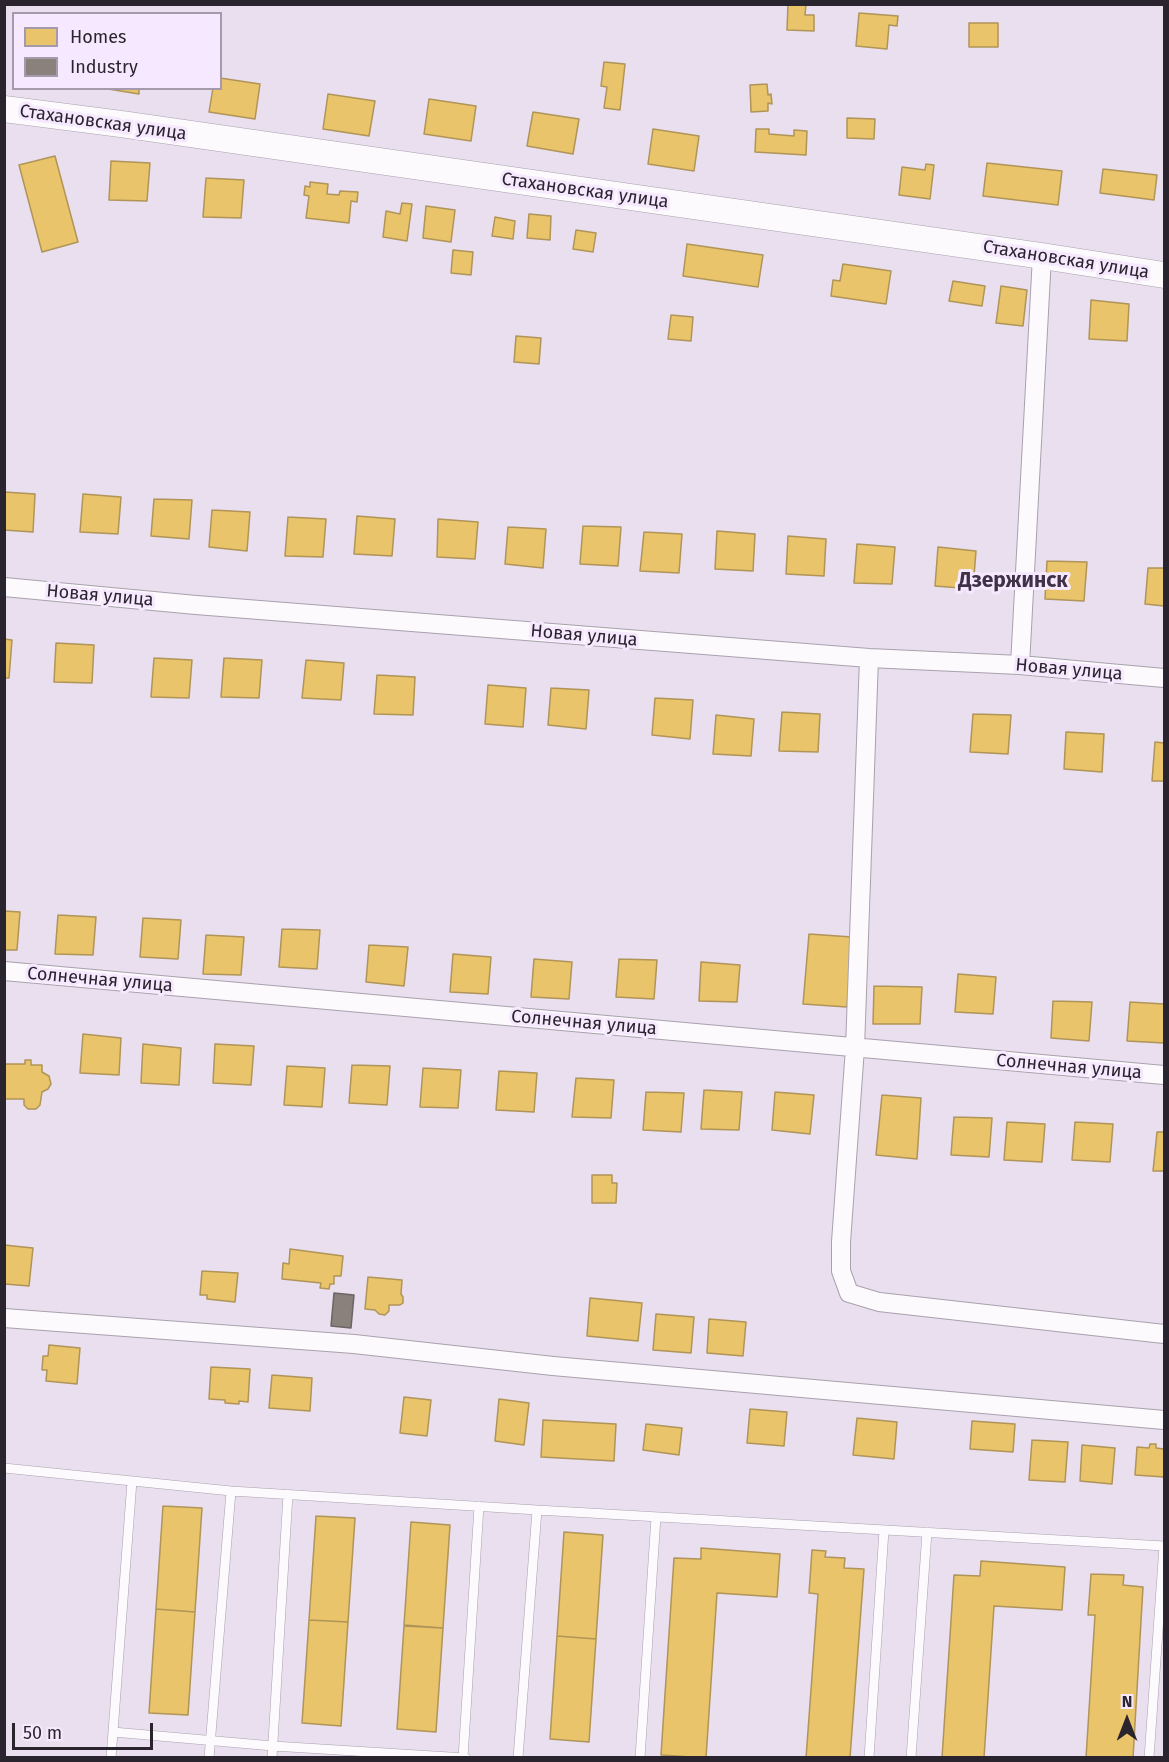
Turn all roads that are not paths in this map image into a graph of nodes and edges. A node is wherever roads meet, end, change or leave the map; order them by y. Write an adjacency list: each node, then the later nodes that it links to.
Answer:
1 (4, 110): 2 (street, Стахановская улица)
2 (1042, 256): 3 (street, Стахановская улица); 6 (street)
3 (1164, 275)
4 (4, 587): 5 (street, Новая улица)
5 (869, 658): 6 (street, Новая улица); 9 (street)
6 (1020, 665): 7 (street, Новая улица)
7 (1164, 678)
8 (4, 971): 9 (street, Солнечная улица)
9 (855, 1048): 10 (street, Солнечная улица); 12 (street)
10 (1164, 1076)
11 (4, 1318): 13 (street)
12 (1164, 1334)
13 (1164, 1420)
14 (4, 1468): 15 (lane)
15 (132, 1480): 16 (lane); 24 (lane)
16 (231, 1491): 17 (lane); 25 (lane)
17 (288, 1494): 18 (lane); 26 (lane)
18 (479, 1506): 19 (lane); 27 (lane)
19 (537, 1510): 20 (lane); 31 (lane)
20 (656, 1517): 21 (lane); 32 (lane)
21 (884, 1530): 22 (lane); 33 (lane)
22 (927, 1532): 23 (lane); 34 (lane)
23 (1164, 1546): 35 (lane)
24 (112, 1732): 25 (lane); 28 (lane)
25 (210, 1741): 26 (lane); 29 (lane)
26 (273, 1746): 27 (lane); 30 (lane)
27 (464, 1757)
28 (111, 1758)
29 (209, 1758)
30 (272, 1758)
31 (518, 1758)
32 (640, 1758)
33 (869, 1758)
34 (911, 1758)
35 (1149, 1758)

